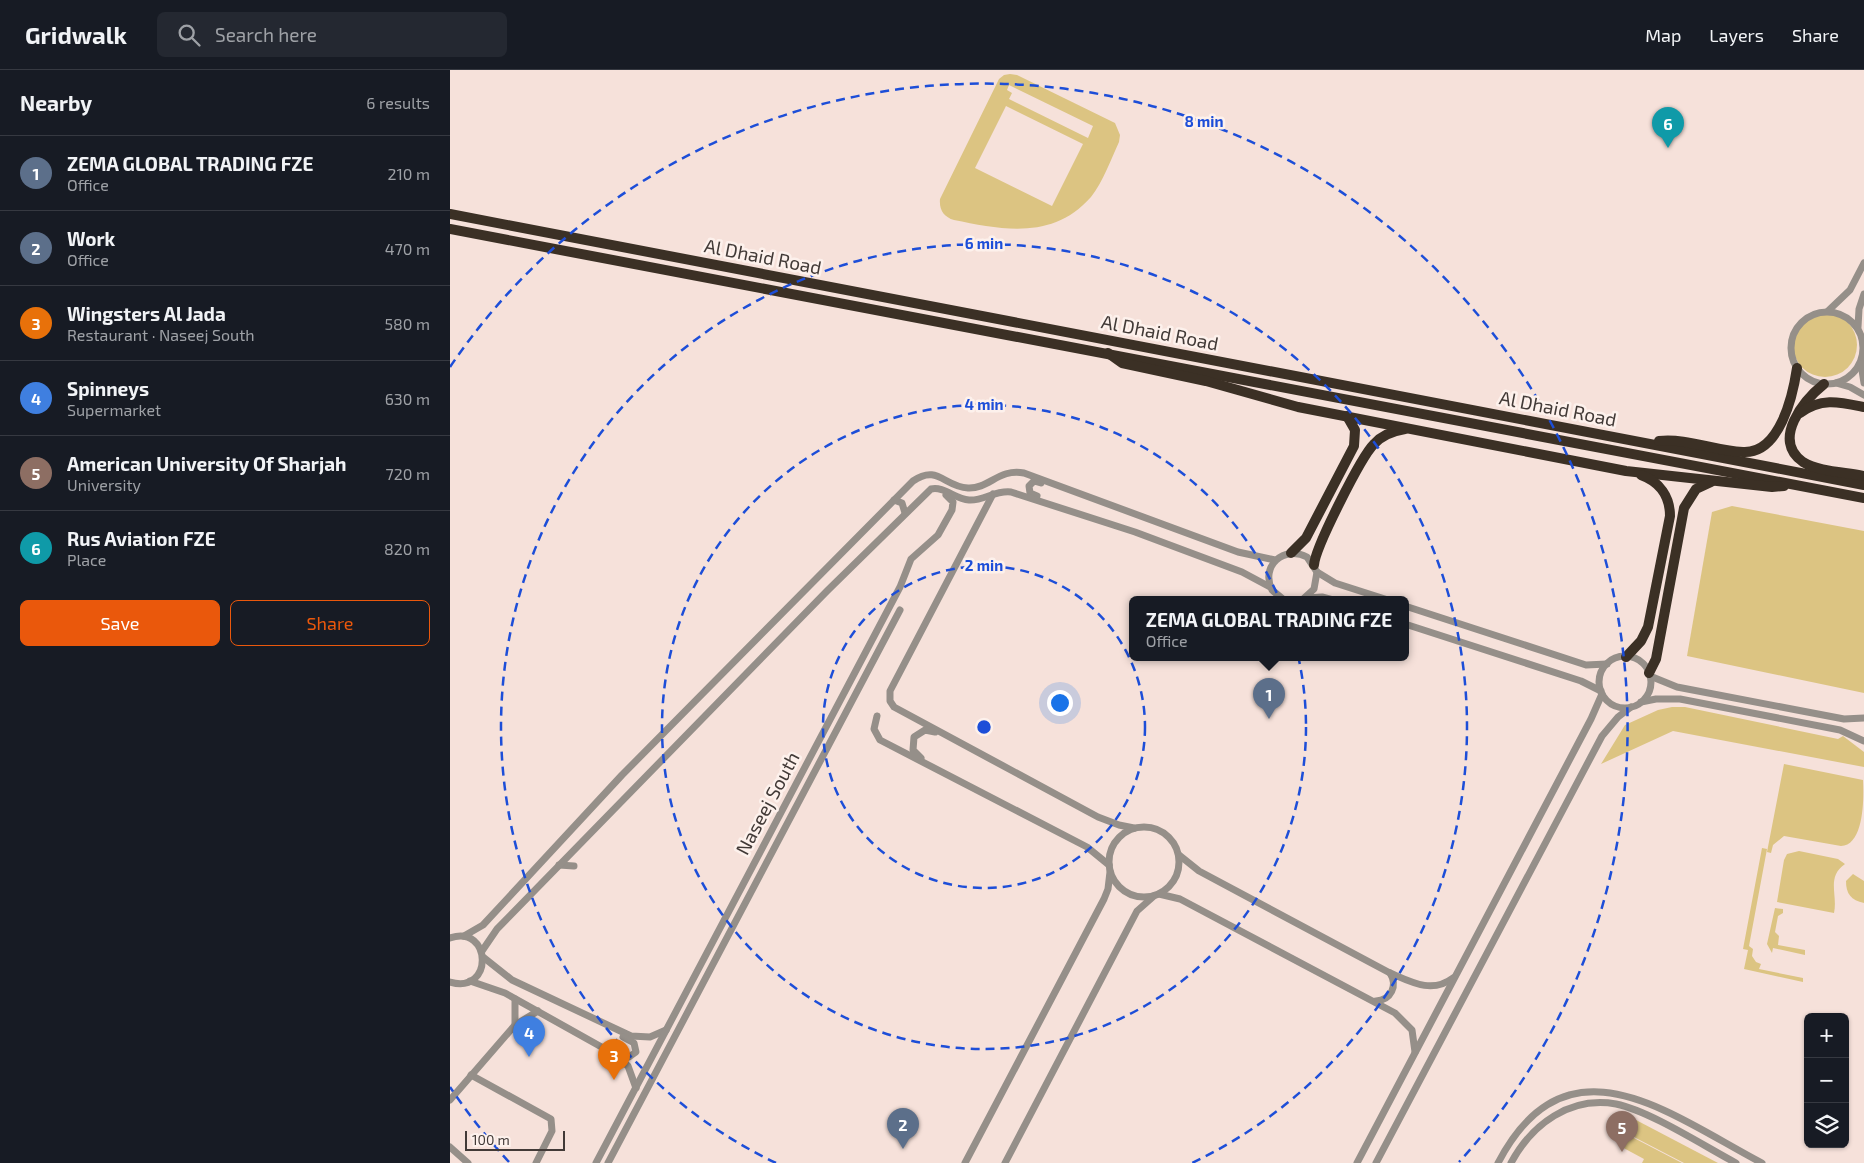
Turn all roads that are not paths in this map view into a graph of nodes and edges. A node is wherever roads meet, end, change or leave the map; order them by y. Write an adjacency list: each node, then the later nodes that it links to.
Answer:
1 (450, 214): 18 (highway, Al Dhaid Road)
2 (450, 229): 7 (highway, Al Dhaid Road)
3 (1864, 263): 5 (street)
4 (1864, 294): 6 (street)
5 (1828, 311): 6 (street); 9 (street)
6 (1858, 328): 8 (street)
7 (1107, 352): 15 (highway); 22 (highway, Al Dhaid Road)
8 (1861, 362): 10 (street); 11 (street)
9 (1797, 368): 12 (street); 18 (highway)
10 (1836, 383): 12 (street); 13 (street)
11 (1864, 383)
12 (1824, 384): 16 (highway)
13 (1864, 395)
14 (1864, 407): 16 (highway)
15 (1347, 416): 17 (highway); 31 (highway)
16 (1796, 417): 20 (highway)
17 (1409, 428): 19 (highway); 33 (highway)
18 (1649, 444): 23 (highway, Al Dhaid Road)
19 (1626, 471): 21 (highway); 41 (highway)
20 (1864, 476)
21 (1718, 481): 22 (highway); 43 (highway)
22 (1792, 484): 26 (highway, Al Dhaid Road)
23 (1864, 484)
24 (1060, 486): 27 (street); 29 (street); 32 (street)
25 (994, 493): 28 (street); 29 (street); 49 (street)
26 (1864, 498)
27 (894, 500): 30 (street); 58 (street)
28 (917, 502): 30 (street); 70 (street, Naseej South)
29 (1052, 505): 34 (street)
30 (905, 513): 54 (street)
31 (1291, 553): 32 (street); 33 (street)
32 (1275, 560): 34 (street)
33 (1316, 569): 36 (street); 37 (street)
34 (1270, 587): 35 (street)
35 (1277, 596)
36 (1307, 596)
37 (1376, 596)
38 (1409, 607): 42 (street)
39 (900, 610): 80 (street)
40 (1409, 625): 44 (street)
41 (1626, 657): 42 (street); 43 (street)
42 (1607, 664): 44 (street)
43 (1649, 675): 45 (street); 48 (street)
44 (1601, 692): 46 (street); 62 (street)
45 (1641, 702): 46 (street); 50 (street)
46 (1632, 707): 84 (street)
47 (877, 716): 51 (street)
48 (1864, 718)
49 (951, 738): 51 (street); 52 (street)
50 (1864, 741)
51 (933, 767): 56 (street)
52 (1134, 828): 53 (street); 56 (street)
53 (1179, 856): 57 (street); 61 (street)
54 (559, 865): 55 (street); 60 (street)
55 (574, 866)
56 (1109, 868): 57 (street); 81 (street)
57 (1156, 895): 66 (street); 82 (street)
58 (464, 936): 59 (street); 60 (street)
59 (450, 938)
60 (482, 954): 63 (street); 69 (street)
61 (1390, 973): 62 (street); 66 (street)
62 (1455, 976): 72 (street)
63 (470, 981): 64 (street); 65 (street)
64 (452, 984)
65 (515, 999): 67 (street); 68 (street)
66 (1376, 1001): 72 (street)
67 (538, 1011): 68 (street); 71 (street)
68 (515, 1024): 73 (street)
69 (608, 1025): 70 (street); 71 (street)
70 (668, 1028): 74 (street, Naseej South)
71 (606, 1048): 74 (street)
72 (1415, 1053): 83 (street)
73 (471, 1075): 75 (street); 78 (street)
74 (636, 1088): 79 (street, Naseej South)
75 (450, 1100)
76 (450, 1147): 77 (street)
77 (468, 1163)
78 (536, 1163)
79 (596, 1163)
80 (608, 1163)
81 (965, 1163)
82 (1005, 1163)
83 (1357, 1163)
84 (1376, 1163)
85 (1498, 1163): 88 (street)
86 (1511, 1163): 87 (street)
87 (1736, 1163)
88 (1762, 1163)

